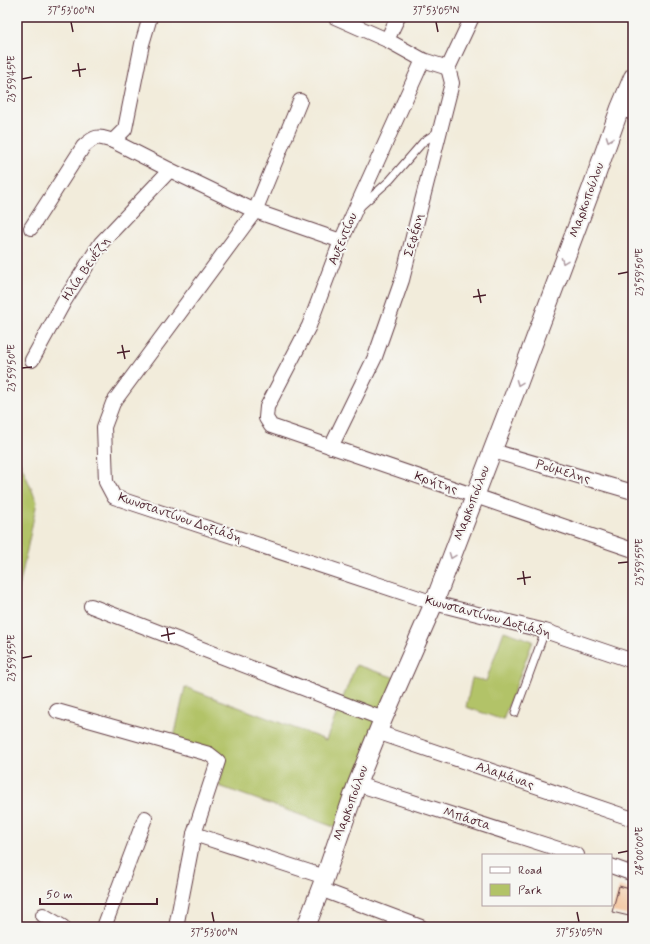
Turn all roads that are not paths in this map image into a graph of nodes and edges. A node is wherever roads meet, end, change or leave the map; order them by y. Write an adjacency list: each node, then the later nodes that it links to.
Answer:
1 (150, 17): 12 (street)
2 (335, 17): 5 (street)
3 (398, 17): 5 (street)
4 (472, 17): 7 (street)
5 (387, 40): 6 (street)
6 (422, 60): 7 (street); 15 (street, Αυξεντίου)
7 (448, 68): 11 (street, Σεφέρη)
8 (633, 76): 10 (street, Μαρκοπούλου)
9 (300, 101): 14 (street, Κωνσταντίνου Δοξιάδη)
10 (627, 110): 21 (street, Μαρκοπούλου, one-way to 21)
11 (440, 130): 15 (lane); 20 (street, Σεφέρη)
12 (113, 140): 13 (street); 16 (street)
13 (170, 170): 14 (street); 18 (street, Ηλία Βενέζη)
14 (255, 211): 17 (street); 25 (street, Κωνσταντίνου Δοξιάδη)
15 (354, 212): 17 (street, Αυξεντίου)
16 (31, 228)
17 (341, 241): 19 (street, Αυξεντίου)
18 (32, 360)
19 (266, 418): 20 (street, Κρήτης)
20 (331, 447): 23 (street, Κρήτης)
21 (493, 451): 22 (street, Ρούμελης); 23 (street, Μαρκοπούλου)
22 (633, 492)
23 (475, 496): 24 (street, Κρήτης); 25 (street, Μαρκοπούλου, one-way to 25)
24 (633, 550)
25 (434, 603): 27 (street, Κωνσταντίνου Δοξιάδη); 31 (street, Μαρκοπούλου)
26 (91, 606): 31 (street, Αλαμάνας)
27 (545, 631): 28 (street, Κωνσταντίνου Δοξιάδη); 30 (lane)
28 (633, 661)
29 (57, 711): 35 (street)
30 (515, 713)
31 (380, 726): 32 (street, Μαρκοπούλου); 34 (street, Αλαμάνας)
32 (357, 784): 36 (street, Μπάστα); 39 (street, Μαρκοπούλου)
33 (145, 818): 42 (street)
34 (633, 819)
35 (194, 834): 39 (street); 43 (street)
36 (574, 854)
37 (612, 866): 38 (street)
38 (633, 874)
39 (322, 883): 44 (street, Μαρκοπούλου); 45 (street)
40 (44, 915): 41 (street)
41 (63, 927)
42 (104, 927)
43 (176, 927)
44 (306, 927)
45 (422, 927)

